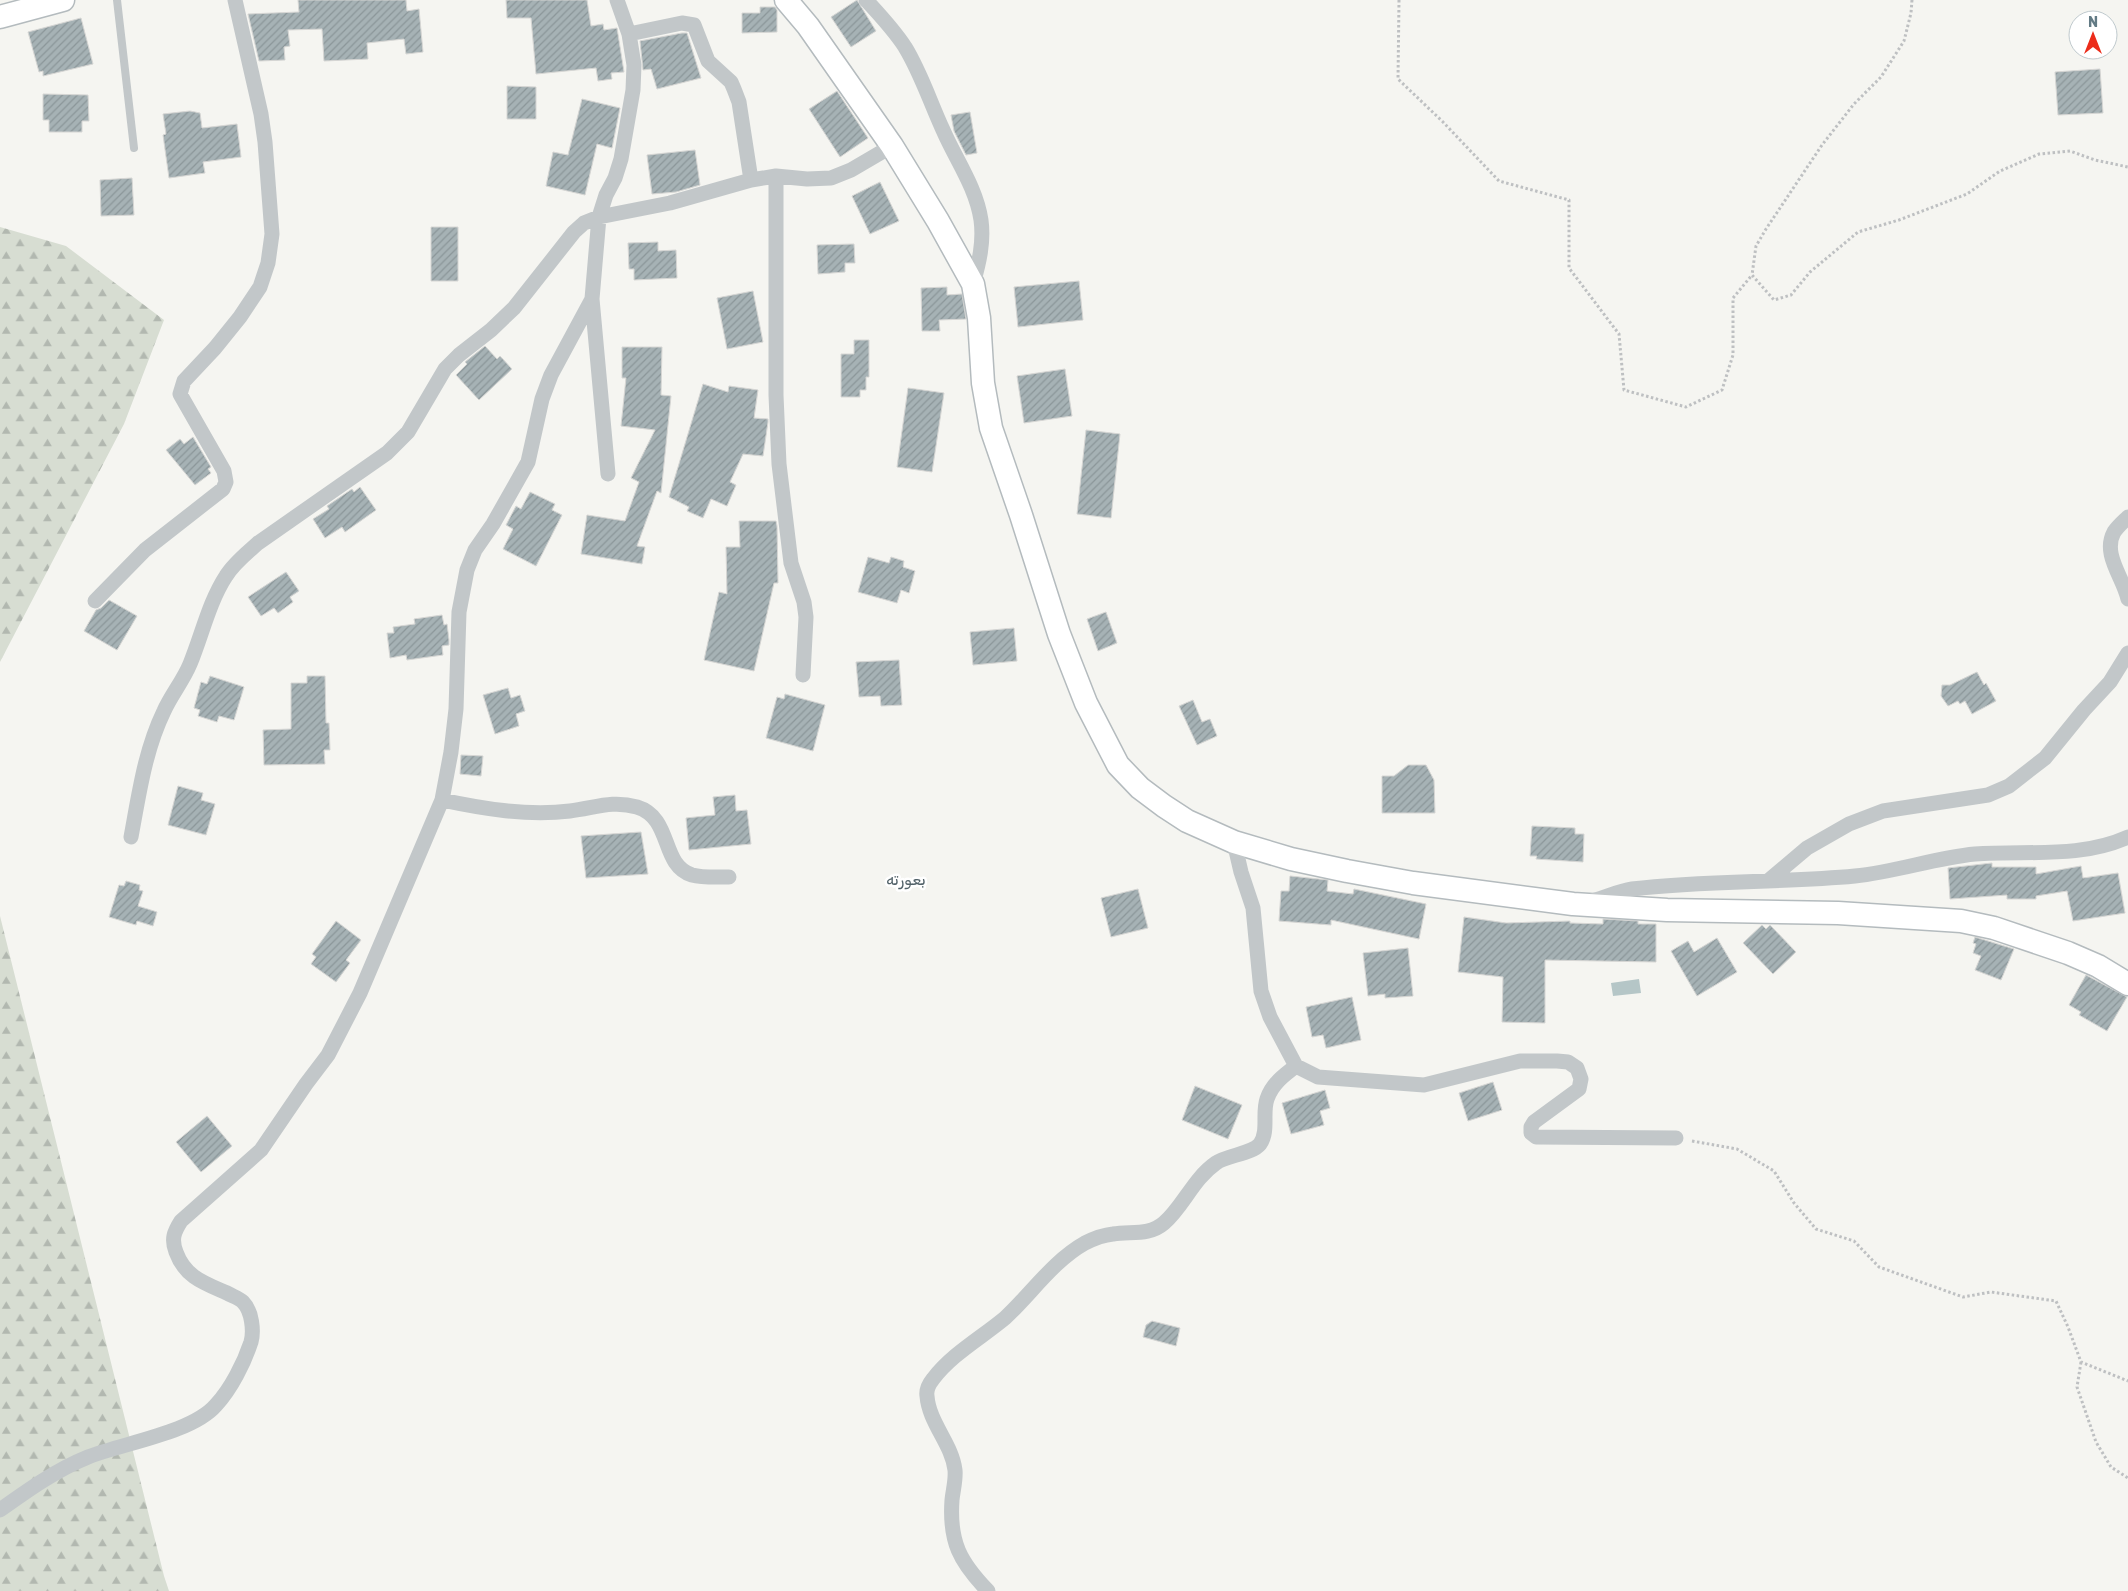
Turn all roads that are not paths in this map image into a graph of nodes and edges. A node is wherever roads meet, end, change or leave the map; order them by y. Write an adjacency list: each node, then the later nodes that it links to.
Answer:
1 (62, 0): 7 (main road)
2 (117, 0): 10 (lane)
3 (235, 0): 19 (street)
4 (617, 0): 8 (street)
5 (786, 0): 9 (main road)
6 (866, 0): 14 (street)
7 (0, 17)
8 (629, 34): 12 (street); 13 (street)
9 (892, 146): 11 (street); 14 (main road)
10 (134, 148)
11 (776, 176): 12 (street); 21 (street)
12 (751, 180): 13 (street)
13 (599, 217): 15 (street); 23 (street)
14 (973, 284): 25 (main road)
15 (592, 299): 16 (street); 22 (street)
16 (608, 474)
17 (2128, 517): 18 (street)
18 (2128, 599)
19 (95, 601)
20 (2128, 653): 27 (street)
21 (803, 675)
22 (442, 800): 26 (street); 32 (street)
23 (131, 837)
24 (2128, 837): 27 (street)
25 (1234, 842): 28 (main road); 30 (street)
26 (730, 877)
27 (1768, 881): 28 (street)
28 (1573, 904): 29 (main road)
29 (2128, 984)
30 (1296, 1066): 31 (street); 33 (street)
31 (1676, 1138)
32 (0, 1510)
33 (988, 1591)

